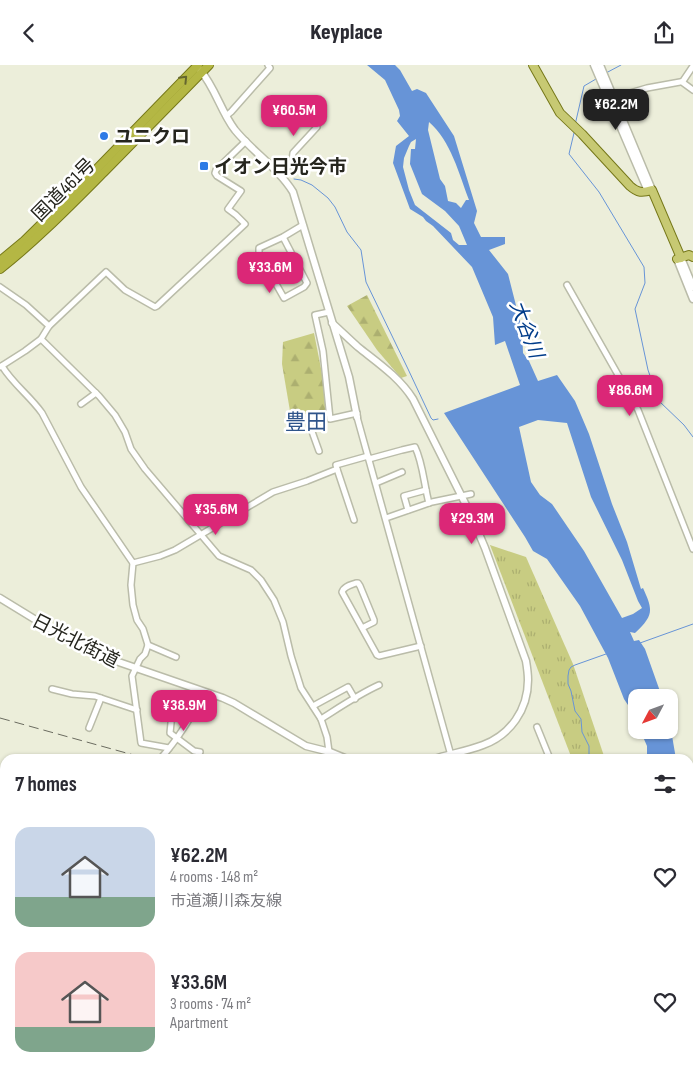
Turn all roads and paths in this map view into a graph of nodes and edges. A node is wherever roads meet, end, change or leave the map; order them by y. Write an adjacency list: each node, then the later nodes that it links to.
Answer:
1 (209, 65): 7 (highway, 国道461号)
2 (268, 65): 12 (street)
3 (533, 65): 16 (main road)
4 (594, 65): 16 (street)
5 (600, 65): 11 (street)
6 (685, 65): 8 (street)
7 (198, 67): 12 (street); 21 (highway, 国道461号, one-way to 7); 22 (highway, 国道461号)
8 (692, 69): 9 (street)
9 (682, 82): 10 (street); 11 (street)
10 (693, 90)
11 (613, 98): 16 (street)
12 (226, 116): 14 (street)
13 (317, 127): 15 (street)
14 (246, 141): 15 (street); 29 (street)
15 (280, 175): 17 (street)
16 (650, 190): 20 (main road)
17 (303, 225): 18 (street); 27 (street)
18 (283, 237): 18 (street)
19 (693, 257): 20 (main road)
20 (679, 258): 25 (street); 26 (street)
21 (0, 261)
22 (0, 269)
23 (568, 285): 49 (street)
24 (0, 287): 29 (street)
25 (693, 287)
26 (693, 299)
27 (329, 312): 28 (street); 34 (street)
28 (332, 323): 35 (street); 43 (street)
29 (49, 326): 30 (street)
30 (41, 339): 31 (street); 32 (street)
31 (1, 367): 50 (street)
32 (96, 393): 33 (street); 48 (street)
33 (81, 405)
34 (329, 413): 35 (street); 36 (street)
35 (357, 415): 37 (street)
36 (319, 451)
37 (368, 457): 38 (street); 40 (street); 41 (street)
38 (337, 469): 47 (street); 48 (street)
39 (402, 472): 40 (street)
40 (376, 483): 46 (street)
41 (426, 490): 44 (street); 45 (street)
42 (471, 494): 43 (street)
43 (462, 496): 44 (street); 75 (street)
44 (430, 503): 45 (street)
45 (408, 510): 46 (street)
46 (386, 517): 54 (street)
47 (354, 520)
48 (200, 533): 50 (street); 62 (street)
49 (693, 549)
50 (133, 563): 53 (street)
51 (0, 598): 56 (street, 日光北街道)
52 (362, 628): 52 (street); 54 (street)
53 (148, 645): 55 (street); 56 (street)
54 (421, 646): 74 (street)
55 (176, 657)
56 (135, 669): 59 (street, 日光北街道); 63 (street)
57 (379, 685): 61 (street)
58 (52, 689): 60 (street)
59 (205, 692): 68 (street); 72 (street, 日光北街道)
60 (101, 698): 63 (street); 67 (street)
61 (355, 699): 62 (street); 65 (street)
62 (313, 706): 65 (street)
63 (136, 710): 69 (street)
64 (172, 713): 68 (street)
65 (321, 719): 73 (street)
66 (537, 727): 76 (street)
67 (89, 728)
68 (176, 738): 69 (street); 70 (street)
69 (169, 748): 71 (street)
70 (200, 751)
71 (164, 754)
72 (327, 754)
73 (330, 754)
74 (451, 754)
75 (458, 754)
76 (548, 754)

